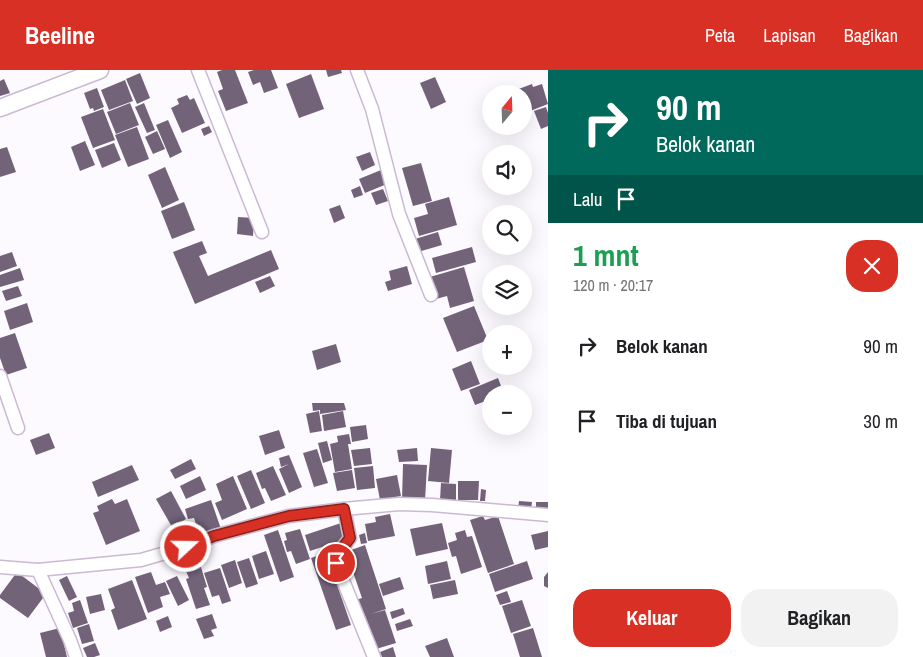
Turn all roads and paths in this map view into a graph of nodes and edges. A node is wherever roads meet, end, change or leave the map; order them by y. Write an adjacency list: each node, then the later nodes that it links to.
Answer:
1 (100, 70): 4 (street)
2 (198, 70): 5 (street)
3 (357, 70): 6 (street)
4 (0, 108)
5 (262, 232)
6 (431, 295)
7 (0, 376): 8 (street)
8 (18, 428)
9 (344, 509): 10 (street); 12 (street); 14 (street)
10 (548, 515)
11 (0, 567): 12 (street)
12 (38, 570): 13 (street)
13 (76, 657)
14 (374, 657)

